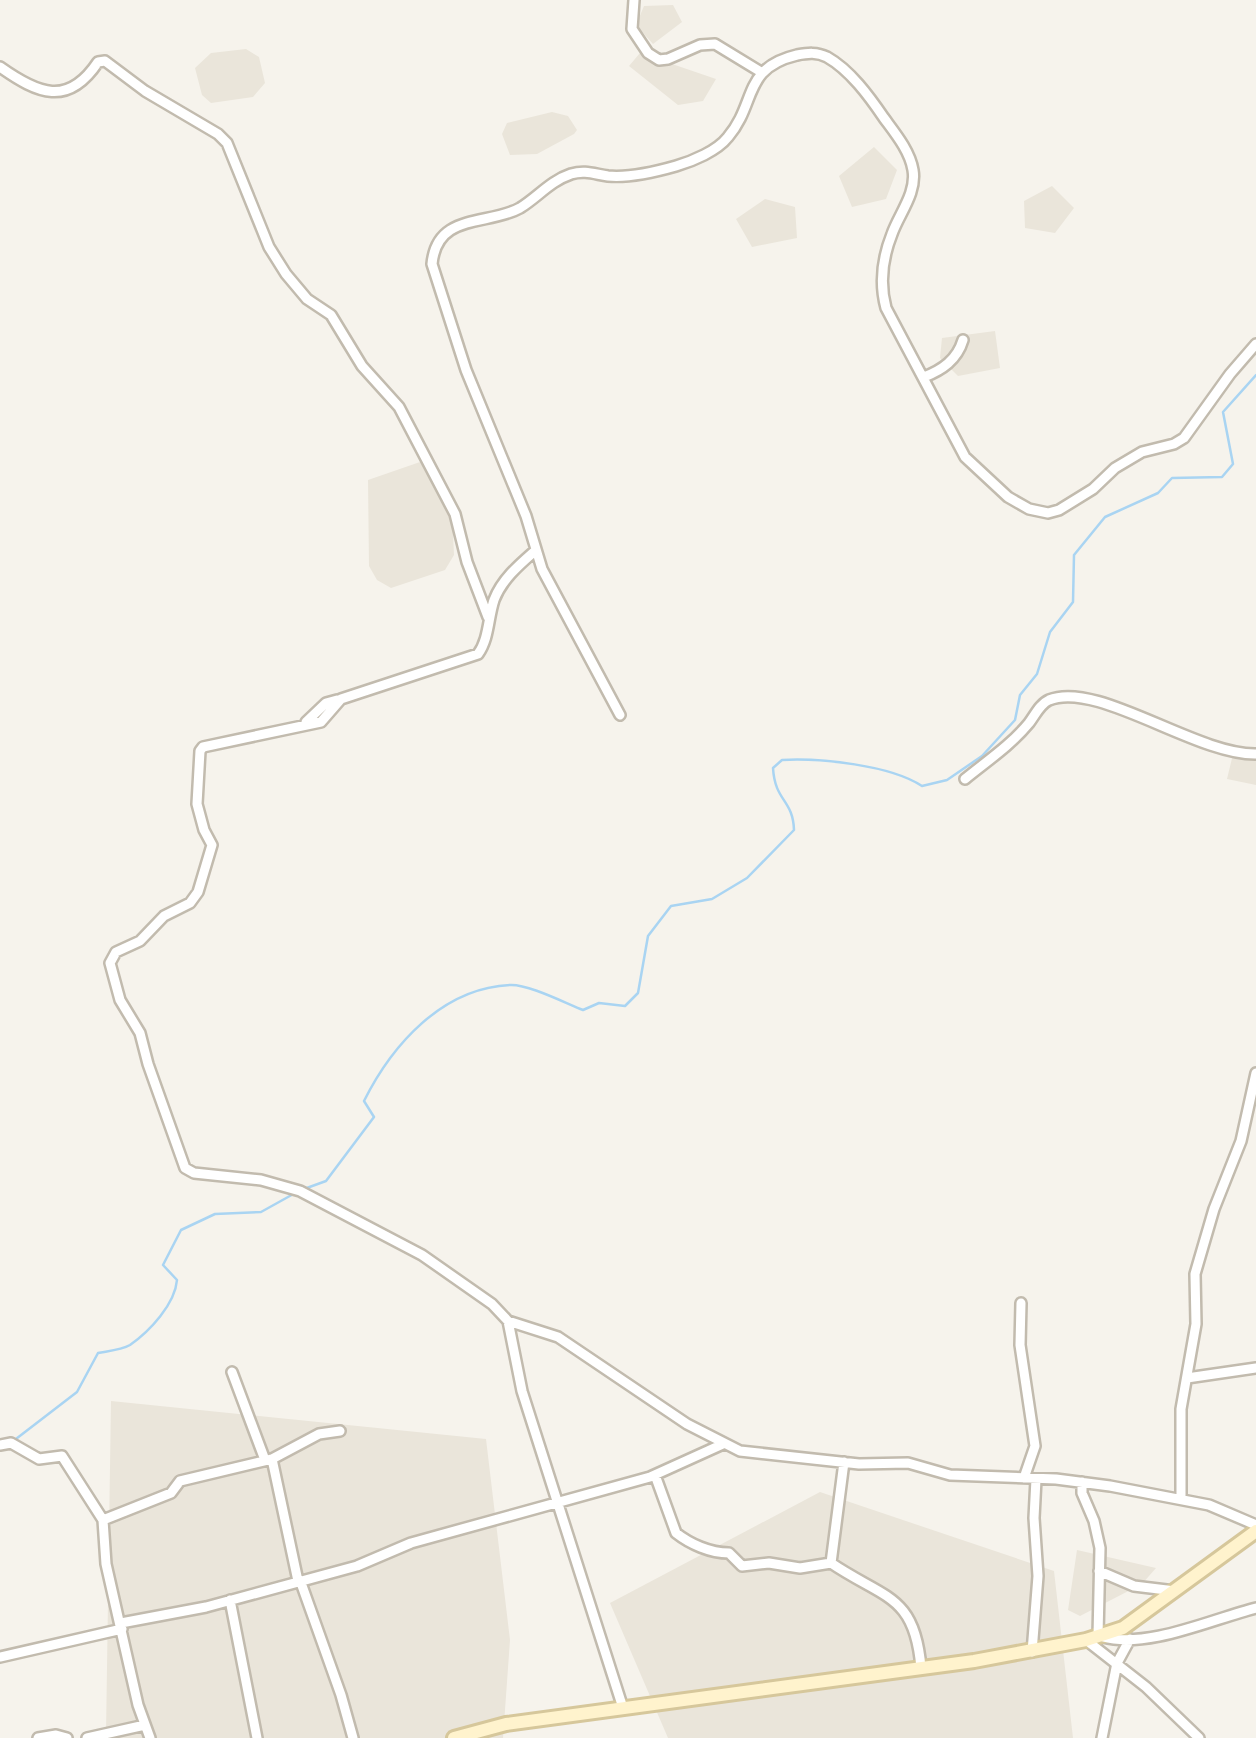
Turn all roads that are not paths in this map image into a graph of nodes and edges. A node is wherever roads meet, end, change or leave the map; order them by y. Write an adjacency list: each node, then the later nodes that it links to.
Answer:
1 (634, 0): 3 (street)
2 (0, 67): 8 (street)
3 (761, 72): 6 (street); 7 (street)
4 (963, 340): 6 (street)
5 (1256, 344): 6 (street)
6 (924, 377)
7 (536, 550): 8 (street); 9 (street)
8 (489, 620): 16 (street)
9 (620, 715)
10 (1256, 754): 11 (street)
11 (965, 779)
12 (1256, 1074): 13 (street)
13 (1241, 1141): 14 (street); 19 (street)
14 (1256, 1144)
15 (1021, 1303): 26 (street)
16 (508, 1321): 21 (street); 30 (street)
17 (1256, 1368): 19 (street)
18 (232, 1372): 23 (street)
19 (1187, 1378): 29 (street)
20 (340, 1432): 23 (street)
21 (723, 1444): 24 (street); 25 (street)
22 (0, 1445): 31 (street)
23 (268, 1460): 31 (street); 35 (street)
24 (844, 1462): 26 (street); 33 (street)
25 (655, 1475): 30 (street); 33 (street)
26 (1024, 1478): 27 (street)
27 (1036, 1478): 28 (street); 42 (street)
28 (1082, 1482): 29 (street); 34 (street)
29 (1181, 1498): 32 (street)
30 (560, 1504): 35 (street); 46 (street)
31 (103, 1520): 39 (street)
32 (1256, 1528): 36 (street)
33 (831, 1563): 45 (street)
34 (1099, 1571): 36 (street); 40 (street)
35 (299, 1581): 37 (street); 53 (street)
36 (1174, 1590): 40 (street)
37 (230, 1600): 39 (street); 52 (street)
38 (1256, 1608): 41 (street)
39 (122, 1626): 43 (street); 47 (street)
40 (1095, 1638): 41 (street); 42 (street); 44 (street)
41 (1130, 1639): 44 (street)
42 (1032, 1652): 45 (street)
43 (0, 1657)
44 (1117, 1662): 55 (street); 56 (street)
45 (921, 1668): 46 (street)
46 (622, 1708): 54 (street)
47 (145, 1725): 50 (street); 51 (street)
48 (61, 1737): 49 (street)
49 (38, 1738)
50 (87, 1738)
51 (150, 1738)
52 (257, 1738)
53 (353, 1738)
54 (454, 1738)
55 (1102, 1738)
56 (1199, 1738)

